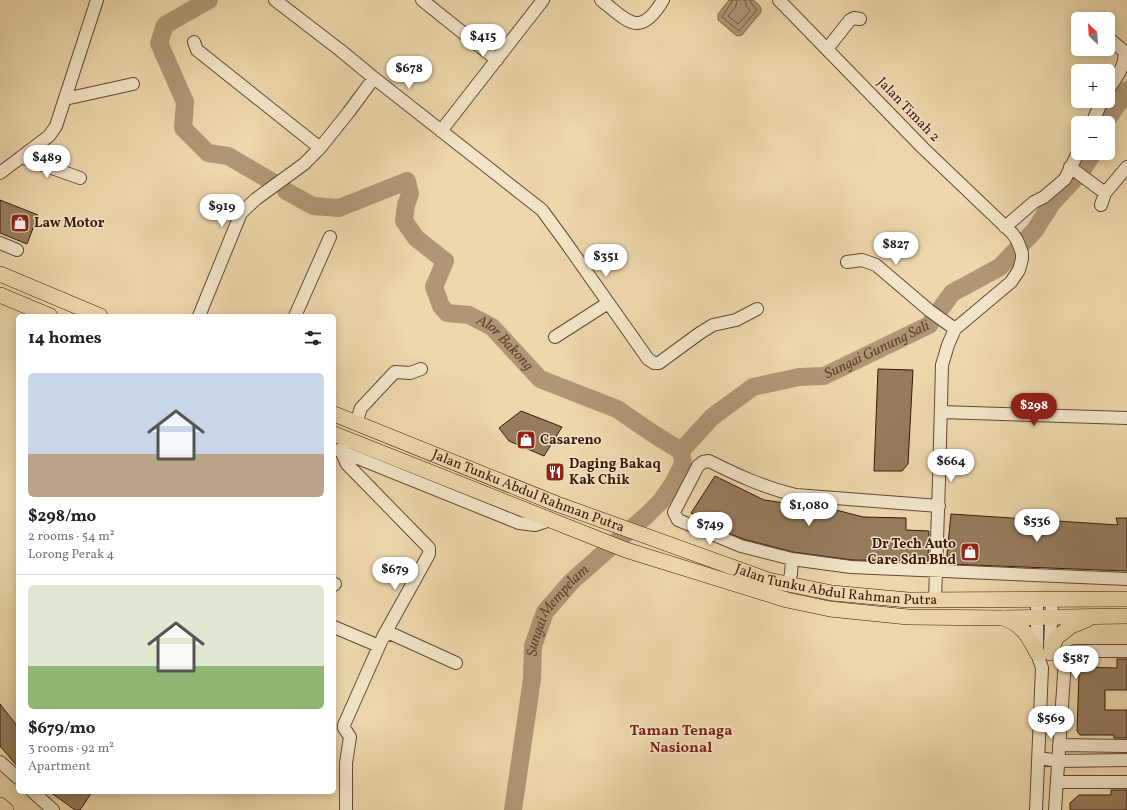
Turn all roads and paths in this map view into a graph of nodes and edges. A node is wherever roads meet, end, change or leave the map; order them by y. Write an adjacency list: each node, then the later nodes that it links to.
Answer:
1 (97, 0): 16 (street)
2 (275, 0): 13 (street)
3 (422, 0): 12 (street)
4 (543, 0): 12 (street)
5 (601, 0): 6 (street)
6 (663, 0)
7 (779, 0): 11 (street, Jalan Timah 2)
8 (860, 19): 11 (street)
9 (194, 42): 18 (street)
10 (1115, 43): 14 (street)
11 (827, 49): 27 (street, Jalan Timah 2)
12 (497, 60): 17 (street)
13 (374, 78): 17 (street); 18 (street)
14 (1115, 78)
15 (133, 84): 16 (street)
16 (65, 99): 19 (street)
17 (441, 131): 34 (street)
18 (320, 148): 38 (street)
19 (21, 157): 23 (street); 24 (street)
20 (1077, 160): 22 (street)
21 (1127, 167): 25 (street)
22 (1076, 171): 25 (street); 27 (street)
23 (0, 173)
24 (80, 178)
25 (1105, 193): 26 (street)
26 (1101, 205)
27 (1005, 227): 40 (street, Jalan Timah 2)
28 (330, 237): 39 (street)
29 (0, 243): 30 (street)
30 (17, 250)
31 (847, 262): 40 (street)
32 (0, 274): 37 (main road)
33 (0, 295): 36 (main road)
34 (608, 303): 35 (street); 41 (street)
35 (757, 309)
36 (45, 314)
37 (95, 314)
38 (200, 314)
39 (296, 314)
40 (955, 330): 43 (street)
41 (555, 337)
42 (421, 369): 46 (street)
43 (941, 412): 45 (street); 48 (street)
44 (336, 415): 46 (main road, Jalan Tunku Abdul Rahman Putra)
45 (1127, 418)
46 (356, 423): 52 (main road, Jalan Tunku Abdul Rahman Putra)
47 (339, 443): 59 (main road, Jalan Tunku Abdul Rahman Putra); 61 (street)
48 (939, 506): 49 (street); 50 (street)
49 (792, 559): 50 (street); 52 (street)
50 (936, 570): 51 (street); 55 (street)
51 (1127, 579)
52 (788, 584): 55 (main road, Jalan Tunku Abdul Rahman Putra)
53 (1044, 599): 54 (main road, Jalan Tunku Abdul Rahman Putra); 55 (main road, Jalan Tunku Abdul Rahman Putra); 56 (main road)
54 (1127, 599)
55 (935, 600)
56 (1044, 616): 57 (main road, Jalan Tunku Abdul Rahman Putra); 59 (main road, Jalan Tunku Abdul Rahman Putra); 63 (street)
57 (1097, 616): 58 (main road, Jalan Tunku Abdul Rahman Putra); 63 (main road)
58 (1127, 616)
59 (1004, 618): 63 (main road)
60 (336, 628): 61 (street)
61 (381, 642): 64 (street); 78 (street)
62 (1127, 651): 65 (street)
63 (1043, 653): 67 (street)
64 (456, 664)
65 (1060, 745): 66 (street); 69 (street)
66 (1127, 746)
67 (1039, 758): 69 (street); 79 (street)
68 (1127, 760): 69 (street)
69 (1058, 761): 72 (street)
70 (0, 762): 71 (street)
71 (16, 776)
72 (1057, 782): 73 (street); 80 (street)
73 (1127, 782)
74 (35, 794): 77 (street)
75 (0, 805): 76 (main road)
76 (6, 810)
77 (53, 810)
78 (346, 810)
79 (1036, 810)
80 (1055, 810)

